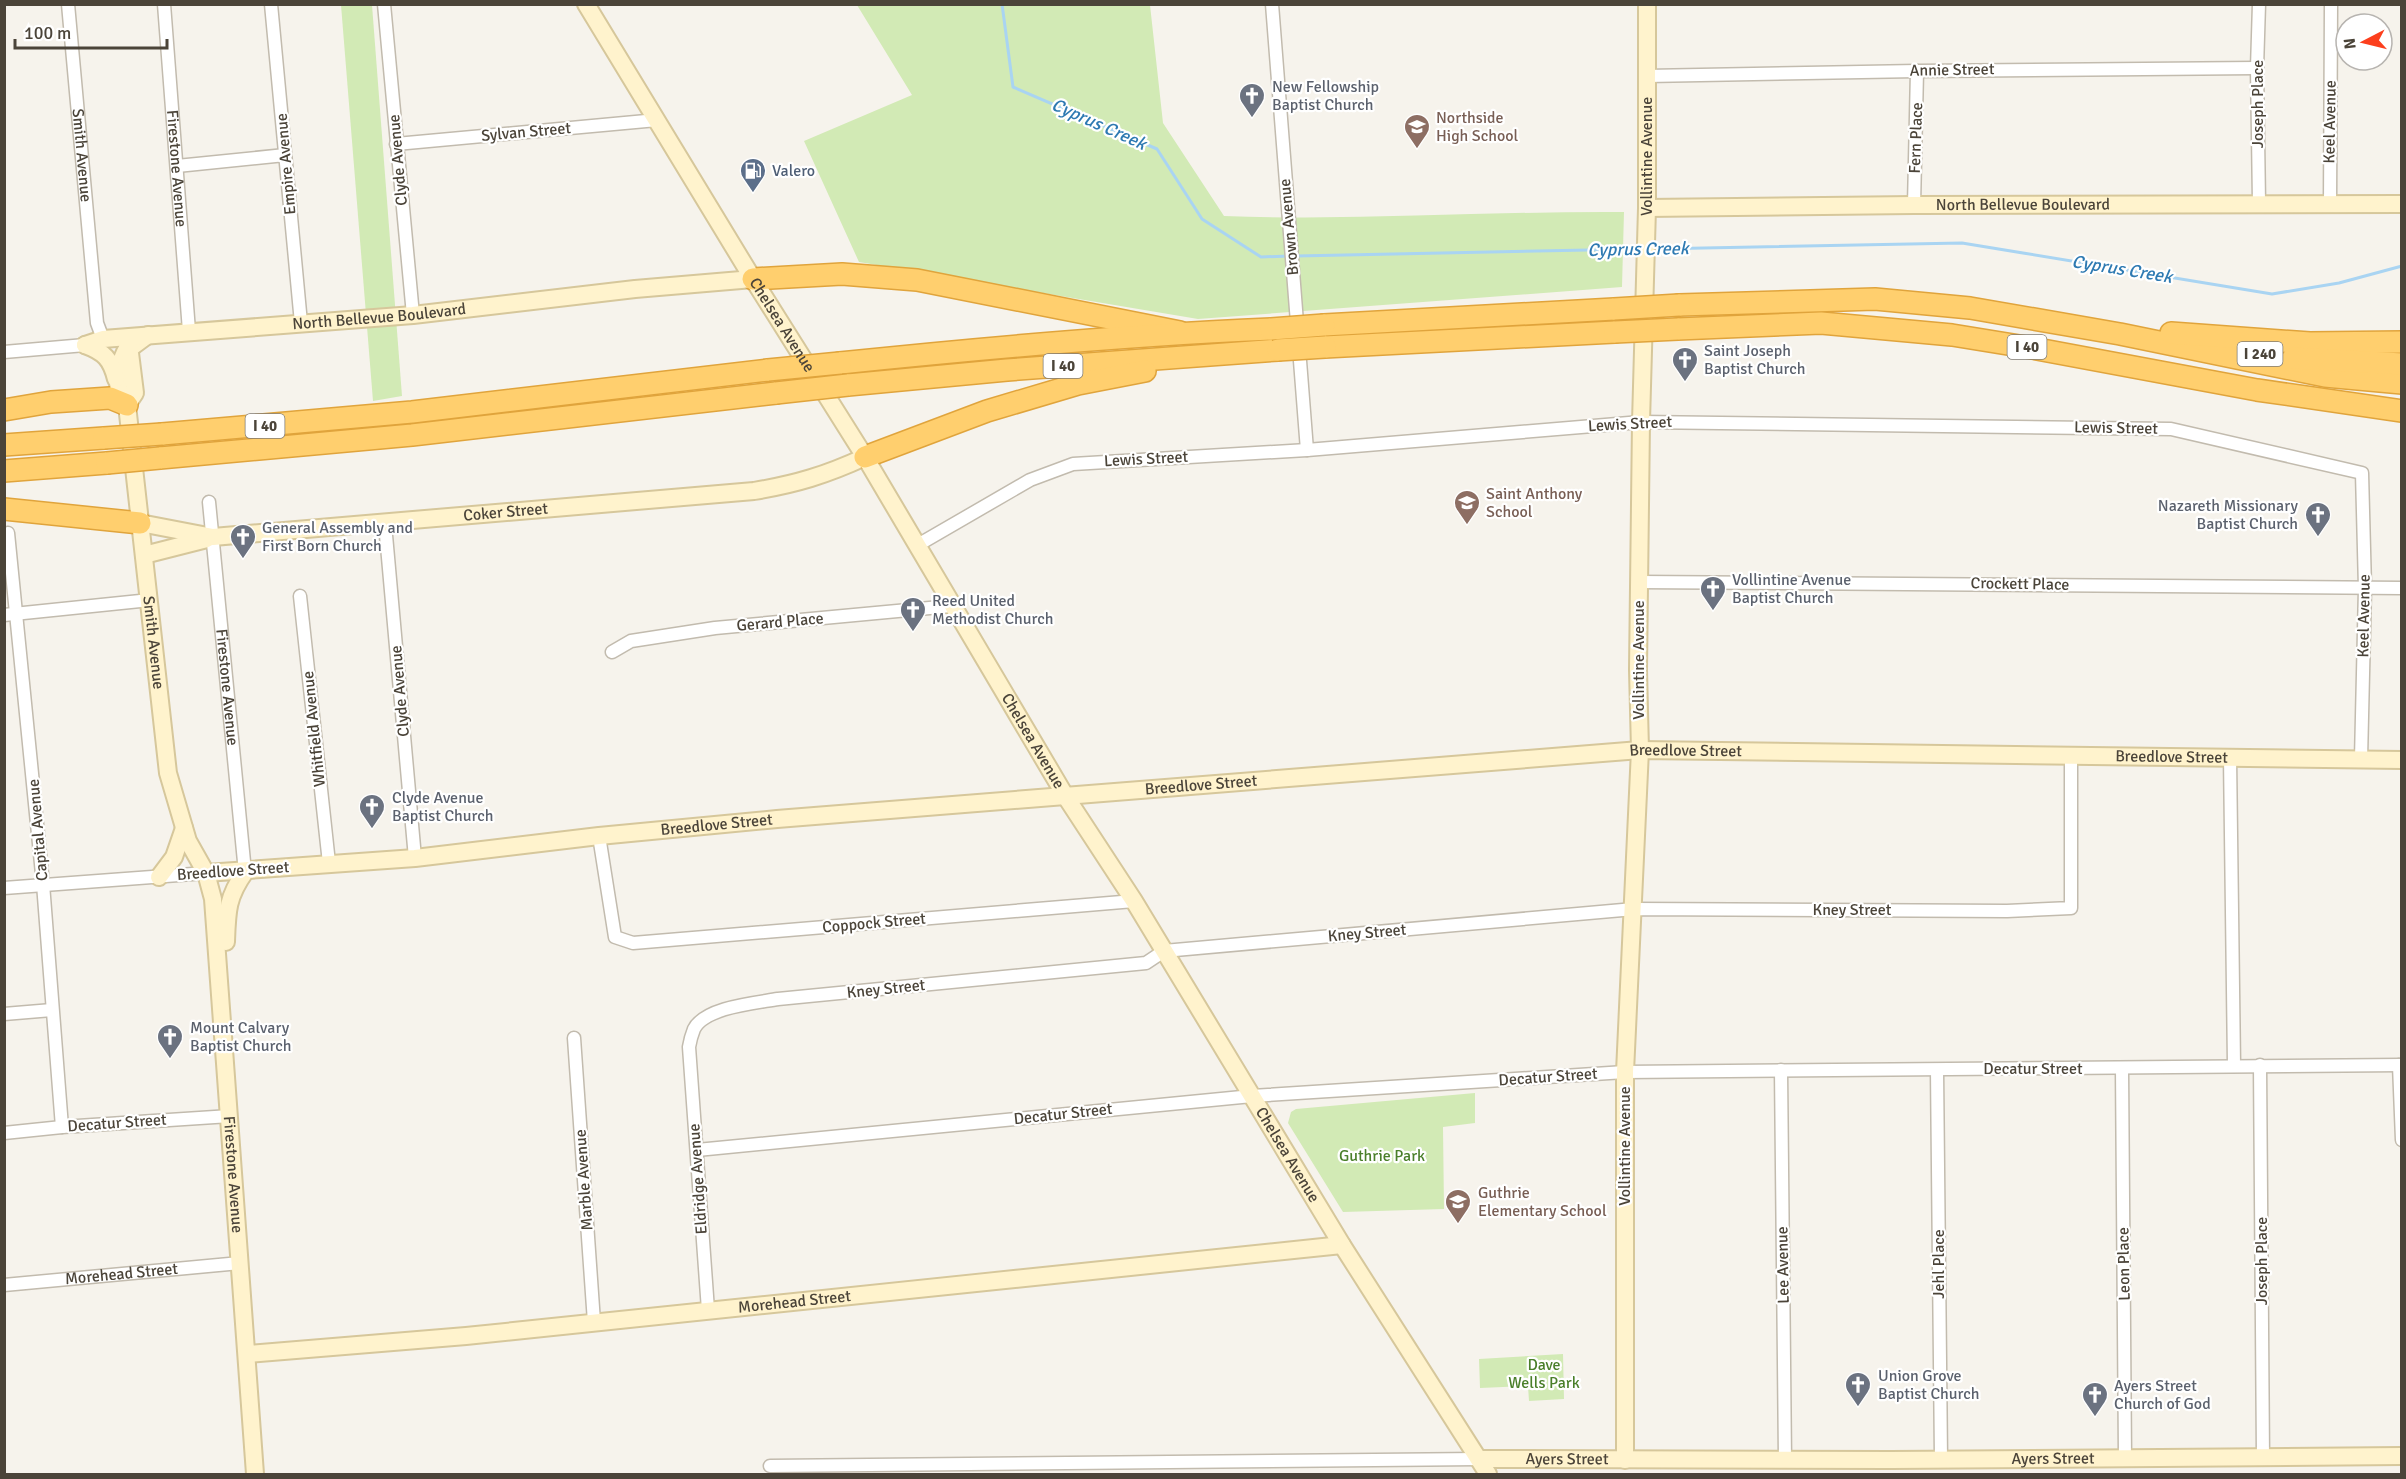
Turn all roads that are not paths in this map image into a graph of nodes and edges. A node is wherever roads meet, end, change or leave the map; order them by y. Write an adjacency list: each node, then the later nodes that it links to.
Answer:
1 (68, 4): 30 (street, Smith Avenue)
2 (164, 4): 16 (street, Firestone Avenue)
3 (271, 4): 15 (street, Empire Avenue)
4 (384, 4): 14 (street, Clyde Avenue)
5 (586, 4): 13 (street, Chelsea Avenue)
6 (1272, 4): 44 (street, Brown Avenue)
7 (1647, 4): 12 (street, Vollintine Avenue)
8 (2259, 4): 10 (street, Joseph Place)
9 (2331, 4): 18 (street, Keel Avenue)
10 (2257, 68): 11 (street, Annie Street); 17 (street, Joseph Place)
11 (1917, 70): 12 (street, Annie Street); 20 (street, Fern Place)
12 (1647, 76): 21 (street, Vollintine Avenue)
13 (657, 120): 14 (street, Sylvan Street); 22 (street, Chelsea Avenue)
14 (396, 144): 23 (street, Clyde Avenue)
15 (285, 155): 16 (street); 24 (street, Empire Avenue)
16 (177, 166): 26 (street, Firestone Avenue)
17 (2259, 203): 18 (street, North Bellevue Boulevard); 20 (street, North Bellevue Boulevard)
18 (2330, 204): 19 (street, North Bellevue Boulevard)
19 (2402, 204)
20 (1914, 205): 21 (street, North Bellevue Boulevard)
21 (1647, 208): 42 (street, Vollintine Avenue)
22 (753, 279): 23 (street, North Bellevue Boulevard); 27 (highway); 45 (street, Chelsea Avenue)
23 (413, 315): 24 (street, North Bellevue Boulevard)
24 (301, 323): 26 (street, North Bellevue Boulevard)
25 (2086, 327): 27 (highway, I 40, bridge); 28 (highway, I 40); 31 (highway)
26 (189, 331): 29 (street, North Bellevue Boulevard)
27 (1180, 332): 43 (highway, I 40, bridge)
28 (2120, 334): 36 (highway, I 240); 38 (highway, I 40)
29 (148, 335): 30 (street, North Bellevue Boulevard); 33 (street)
30 (108, 338): 32 (street, North Bellevue Boulevard); 33 (street)
31 (2402, 342)
32 (85, 345): 34 (street, North Bellevue Boulevard); 37 (street, Smith Avenue)
33 (128, 348): 37 (street); 39 (street, Smith Avenue)
34 (4, 352)
35 (1246, 352): 41 (highway, I 40, bridge); 45 (highway); 46 (highway, I 40, bridge)
36 (2402, 364)
37 (117, 383): 39 (street, Smith Avenue)
38 (2402, 383)
39 (127, 405): 40 (highway); 50 (street, Smith Avenue)
40 (4, 410)
41 (2400, 412)
42 (1641, 422): 44 (street, Lewis Street); 47 (street, Lewis Street); 56 (street, Vollintine Avenue)
43 (4, 446)
44 (1307, 450): 54 (street, Lewis Street)
45 (865, 457): 51 (street, Coker Street); 54 (street, Chelsea Avenue)
46 (4, 471)
47 (2361, 473): 57 (street, Keel Avenue)
48 (209, 502): 53 (street, Firestone Avenue)
49 (4, 509): 50 (highway)
50 (140, 523): 53 (street, Coker Street); 55 (street, Smith Avenue)
51 (385, 524): 53 (street, Coker Street); 72 (street, Clyde Avenue)
52 (8, 533): 62 (street, Capital Avenue)
53 (213, 537): 55 (street); 74 (street, Firestone Avenue)
54 (916, 546): 61 (street, Chelsea Avenue)
55 (144, 555): 60 (street, Smith Avenue)
56 (1639, 582): 57 (street, Crockett Place); 64 (street, Vollintine Avenue)
57 (2365, 588): 58 (street, Crockett Place); 67 (street, Keel Avenue)
58 (2402, 588)
59 (300, 596): 73 (street, Whitfield Avenue)
60 (150, 600): 62 (street); 70 (street, Smith Avenue)
61 (951, 606): 63 (street, Gerard Place); 69 (street, Chelsea Avenue)
62 (11, 614): 77 (street, Capital Avenue)
63 (612, 652)
64 (1640, 750): 65 (street, Breedlove Street); 69 (street, Breedlove Street); 80 (street, Vollintine Avenue)
65 (2071, 755): 66 (street, Breedlove Street); 80 (street, Kney Street)
66 (2230, 757): 67 (street, Breedlove Street); 87 (street)
67 (2361, 759): 68 (street, Breedlove Street)
68 (2402, 760)
69 (1066, 797): 71 (street, Breedlove Street); 79 (street, Chelsea Avenue)
70 (184, 828): 75 (street, Smith Avenue); 76 (street)
71 (599, 836): 72 (street, Breedlove Street); 79 (street, Coppock Street)
72 (415, 858): 73 (street, Breedlove Street)
73 (329, 863): 74 (street, Breedlove Street)
74 (245, 872): 75 (street, Breedlove Street); 82 (street)
75 (206, 873): 76 (street, Breedlove Street); 82 (street, Firestone Avenue)
76 (159, 877): 77 (street, Breedlove Street)
77 (43, 884): 78 (street, Breedlove Street); 83 (street, Capital Avenue)
78 (4, 888)
79 (1134, 901): 81 (street, Chelsea Avenue)
80 (1634, 909): 81 (street, Kney Street); 93 (street, Vollintine Avenue)
81 (1164, 951): 86 (street, Kney Street); 94 (street, Chelsea Avenue)
82 (219, 956): 95 (street, Firestone Avenue)
83 (52, 1010): 84 (street); 96 (street, Capital Avenue)
84 (4, 1014)
85 (574, 1038): 104 (street, Marble Avenue)
86 (689, 1047): 99 (street, Eldridge Avenue)
87 (2234, 1065): 88 (street, Decatur Street); 90 (street, Decatur Street)
88 (2260, 1065): 89 (street, Decatur Street); 108 (street, Joseph Place)
89 (2400, 1065): 98 (street)
90 (2122, 1069): 92 (street, Decatur Street); 107 (street, Leon Place)
91 (1781, 1070): 92 (street, Decatur Street); 93 (street, Decatur Street); 112 (street, Lee Avenue)
92 (1938, 1070): 110 (street, Jehl Place)
93 (1625, 1072): 94 (street, Decatur Street); 111 (street, Vollintine Avenue)
94 (1252, 1096): 99 (street, Decatur Street); 100 (street, Chelsea Avenue)
95 (230, 1116): 96 (street, Decatur Street); 101 (street, Firestone Avenue)
96 (62, 1127): 97 (street, Decatur Street)
97 (4, 1133)
98 (2402, 1140)
99 (697, 1150): 103 (street, Eldridge Avenue)
100 (1342, 1245): 103 (street, Morehead Street); 109 (street, Chelsea Avenue)
101 (240, 1263): 102 (street, Morehead Street); 105 (street, Firestone Avenue)
102 (4, 1285)
103 (708, 1310): 104 (street, Morehead Street)
104 (594, 1322): 105 (street, Morehead Street)
105 (248, 1354): 114 (street, Firestone Avenue)
106 (2402, 1456): 108 (street, Ayers Street)
107 (2125, 1458): 108 (street, Ayers Street); 110 (street, Ayers Street)
108 (2263, 1458)
109 (1479, 1459): 111 (street, Ayers Street); 113 (street, Ayers Street); 115 (street, Chelsea Avenue)
110 (1941, 1459): 112 (street, Ayers Street)
111 (1625, 1460): 112 (street, Ayers Street)
112 (1785, 1460)
113 (770, 1466)
114 (255, 1474)
115 (1488, 1474)

